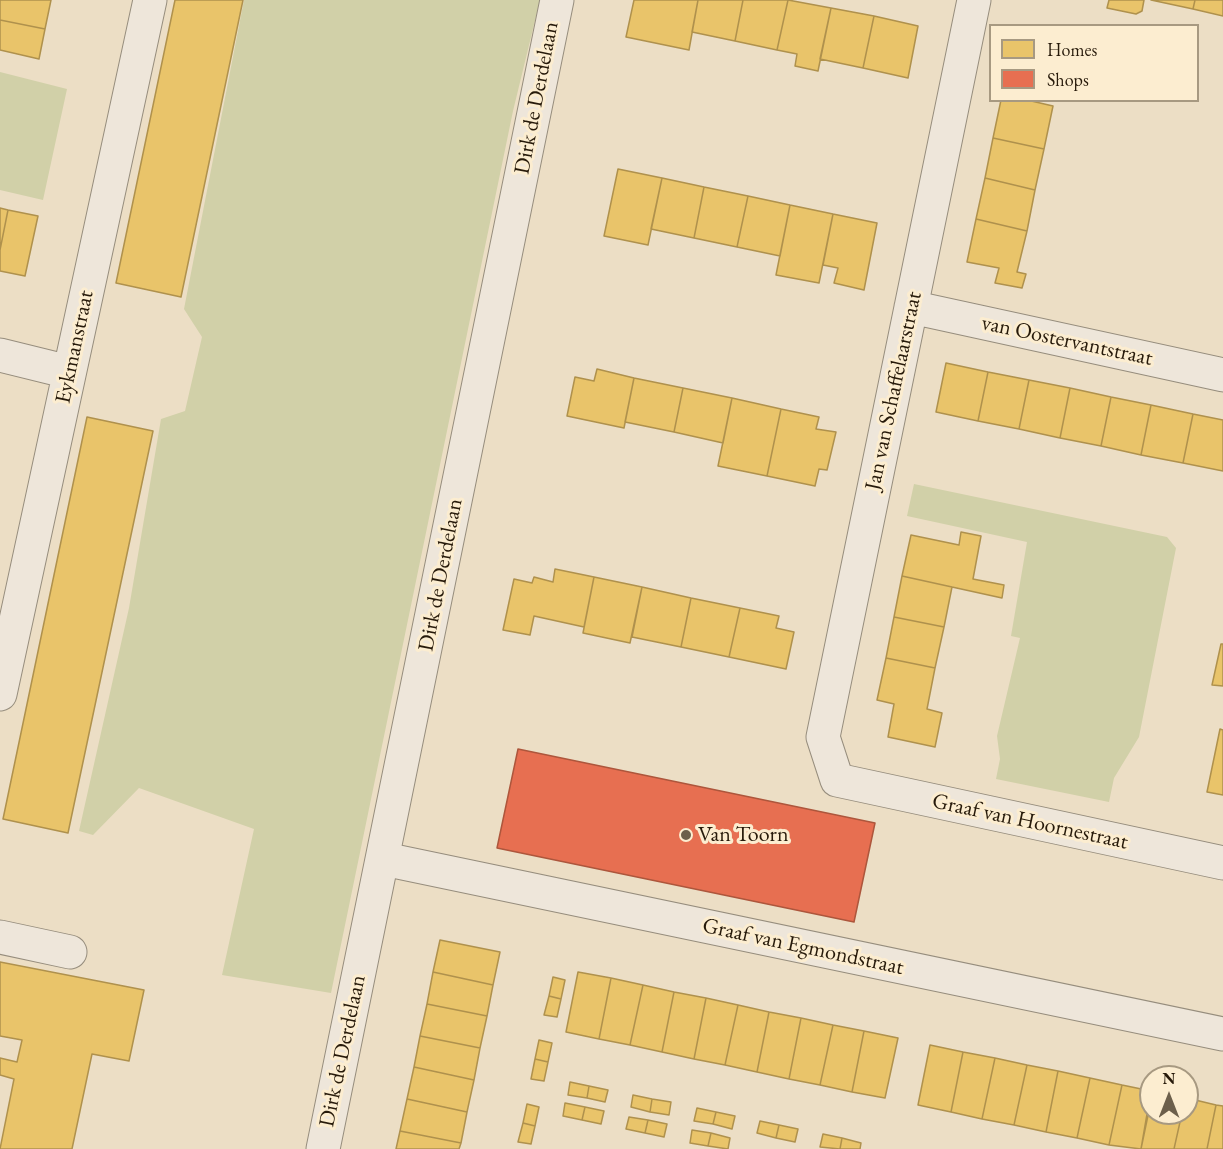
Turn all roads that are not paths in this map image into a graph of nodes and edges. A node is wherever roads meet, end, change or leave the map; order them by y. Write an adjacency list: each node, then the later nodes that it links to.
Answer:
1 (150, 0): 6 (street, Eykmanstraat)
2 (557, 0): 10 (street, Dirk de Derdelaan)
3 (974, 0): 4 (street, Jan van Schaffelaarstraat)
4 (911, 307): 7 (street, van Oostervantstraat); 9 (street, Jan van Schaffelaarstraat)
5 (0, 355): 6 (street)
6 (69, 372): 8 (street, Eykmanstraat)
7 (1223, 375)
8 (0, 693)
9 (837, 780): 11 (street, Graaf van Hoornestraat)
10 (384, 859): 14 (street, Graaf van Egmondstraat); 15 (street, Dirk de Derdelaan)
11 (1223, 863)
12 (0, 937): 13 (street)
13 (70, 952)
14 (1223, 1034)
15 (322, 1149)

